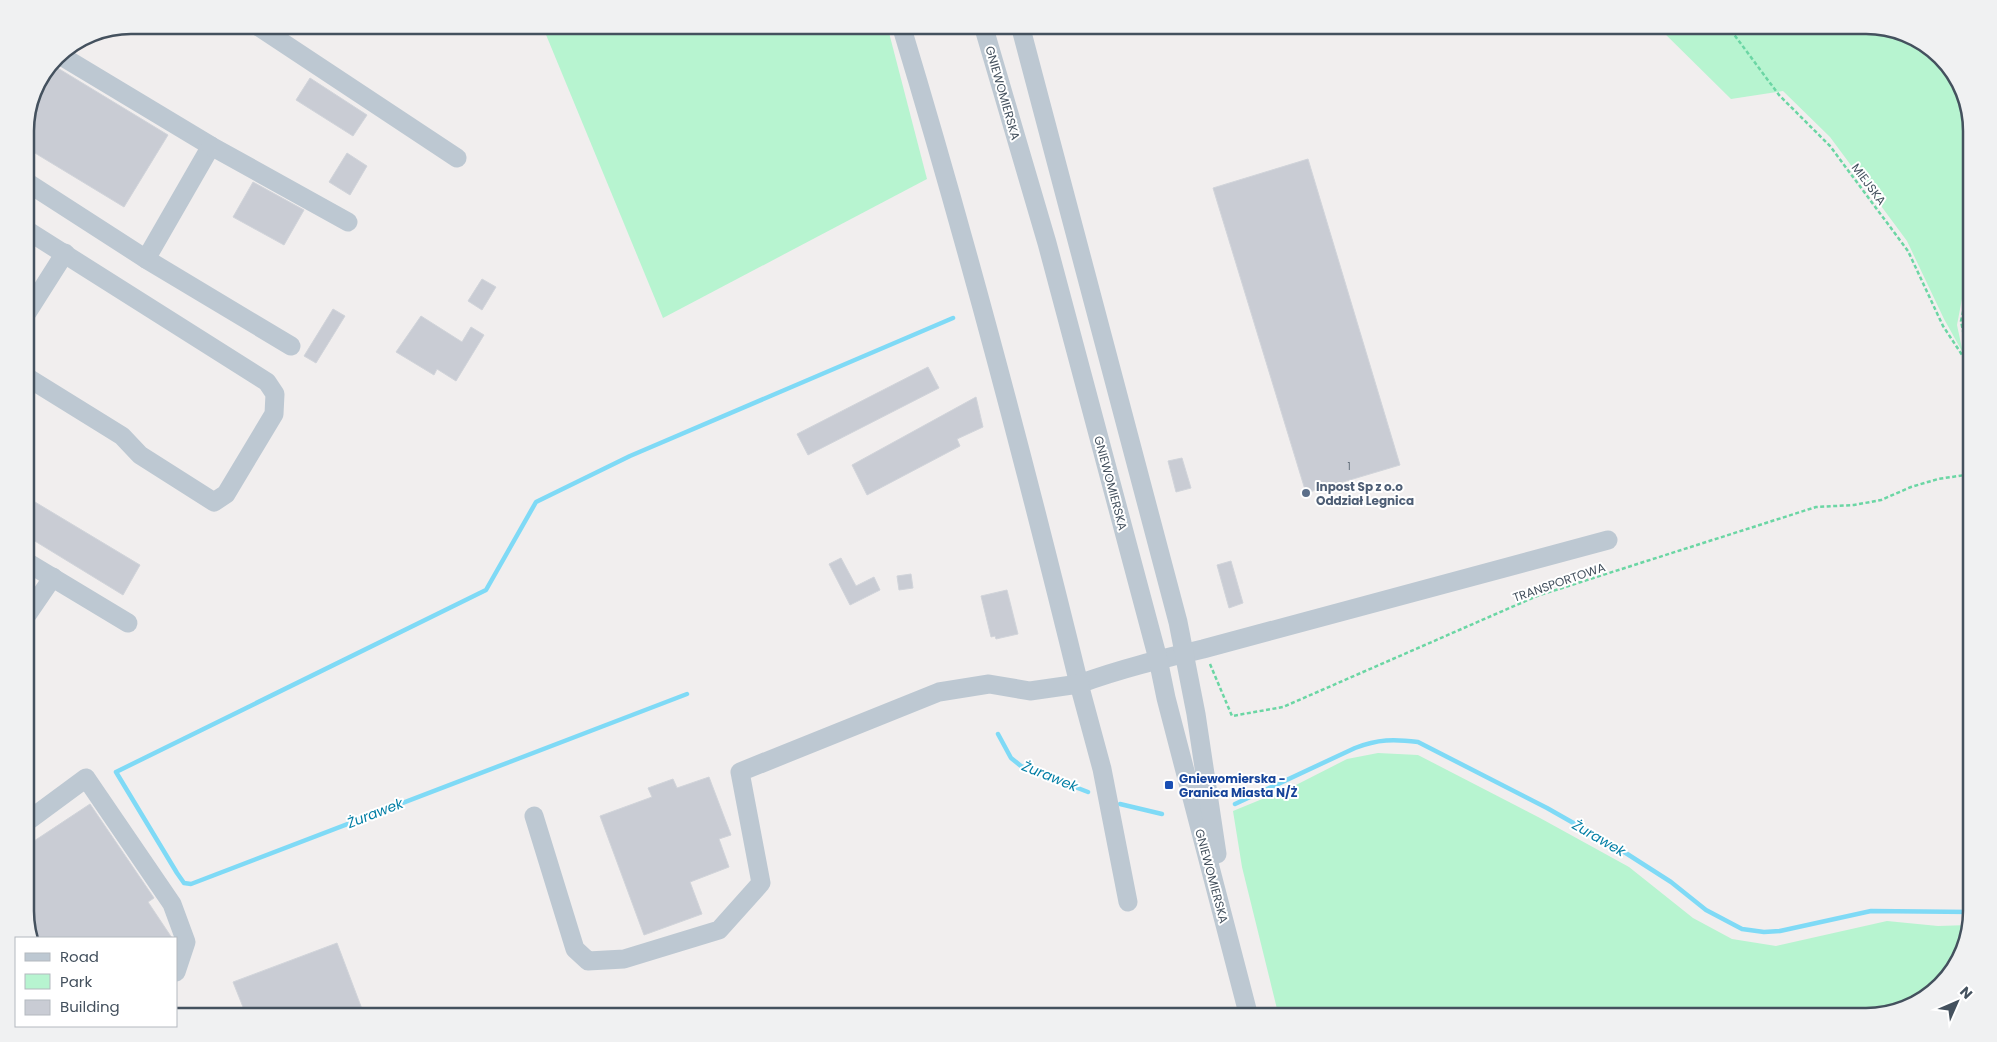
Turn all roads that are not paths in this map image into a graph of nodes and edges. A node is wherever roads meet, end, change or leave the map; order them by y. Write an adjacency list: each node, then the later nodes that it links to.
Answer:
1 (270, 34): 7 (street)
2 (904, 34): 23 (street)
3 (986, 34): 22 (street, GNIEWOMIERSKA)
4 (1023, 34): 21 (street, GNIEWOMIERSKA)
5 (66, 59): 6 (street)
6 (211, 146): 9 (street); 12 (street)
7 (457, 158)
8 (34, 186): 12 (street)
9 (348, 222)
10 (34, 234): 11 (street)
11 (65, 253): 13 (street); 15 (street)
12 (146, 259): 14 (street)
13 (34, 302)
14 (291, 346)
15 (34, 381)
16 (1608, 540): 21 (street)
17 (34, 567): 18 (street)
18 (52, 578): 19 (street); 20 (street)
19 (34, 605)
20 (128, 623)
21 (1194, 651): 22 (street); 27 (street, GNIEWOMIERSKA)
22 (1158, 659): 23 (street); 27 (street, GNIEWOMIERSKA)
23 (1079, 684): 25 (street); 26 (street)
24 (34, 816): 28 (street)
25 (534, 816)
26 (1128, 902)
27 (1230, 944): 29 (street, GNIEWOMIERSKA)
28 (178, 966)
29 (1247, 1008)

